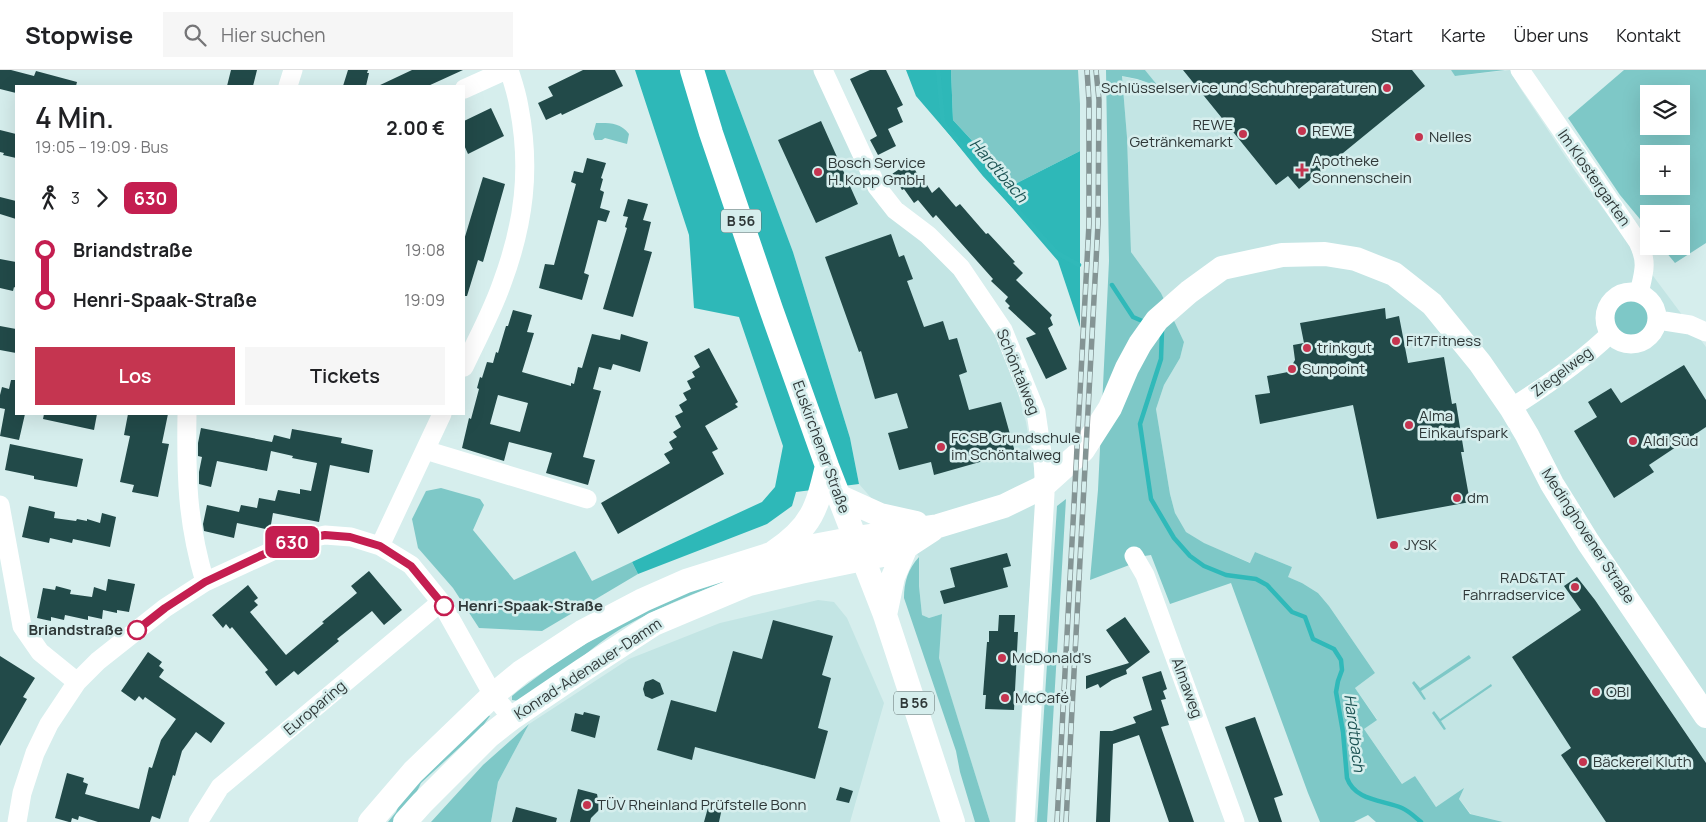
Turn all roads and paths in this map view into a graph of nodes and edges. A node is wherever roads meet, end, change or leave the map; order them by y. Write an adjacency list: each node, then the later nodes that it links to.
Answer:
1 (293, 70): 6 (street)
2 (508, 70): 7 (street); 12 (street)
3 (692, 70): 17 (main road, Euskirchener Straße / B 56)
4 (823, 70): 39 (street, Schöntalweg)
5 (1520, 70): 8 (street, Im Klostergarten)
6 (288, 85)
7 (465, 89)
8 (1639, 293): 9 (street); 11 (street)
9 (1658, 320): 10 (street); 11 (street)
10 (1706, 332)
11 (1610, 334): 13 (street, Ziegelweg)
12 (465, 364)
13 (1511, 408): 21 (main road, Medinghovener Straße); 32 (main road, Medinghovener Straße)
14 (187, 415): 27 (street)
15 (442, 415): 16 (street)
16 (425, 450): 19 (street); 23 (street)
17 (827, 466): 18 (main road, Euskirchener Straße / B 56); 25 (main road)
18 (838, 496): 22 (main road); 24 (main road, Euskirchener Straße / B 56)
19 (587, 499)
20 (0, 505): 30 (street)
21 (938, 526): 22 (main road, Medinghovener Straße); 22 (main road)
22 (889, 538): 24 (main road, Medinghovener Straße); 29 (main road)
23 (380, 546): 27 (street); 28 (street)
24 (860, 549): 25 (main road, Konrad-Adenauer-Damm); 29 (main road, Euskirchener Straße / B 56); 33 (main road, Konrad-Adenauer-Damm)
25 (771, 554): 31 (main road, Konrad-Adenauer-Damm)
26 (1134, 556): 40 (street, Almaweg)
27 (205, 582): 30 (street)
28 (441, 602): 31 (street); 35 (street, Europaring)
29 (884, 615): 38 (main road, Euskirchener Straße / B 56)
30 (78, 682): 34 (street)
31 (493, 695): 33 (street); 36 (main road, Konrad-Adenauer-Damm)
32 (1706, 716)
33 (512, 718): 37 (main road, Konrad-Adenauer-Damm)
34 (17, 822)
35 (198, 822)
36 (370, 822)
37 (405, 822)
38 (953, 822)
39 (1025, 822)
40 (1235, 822)

